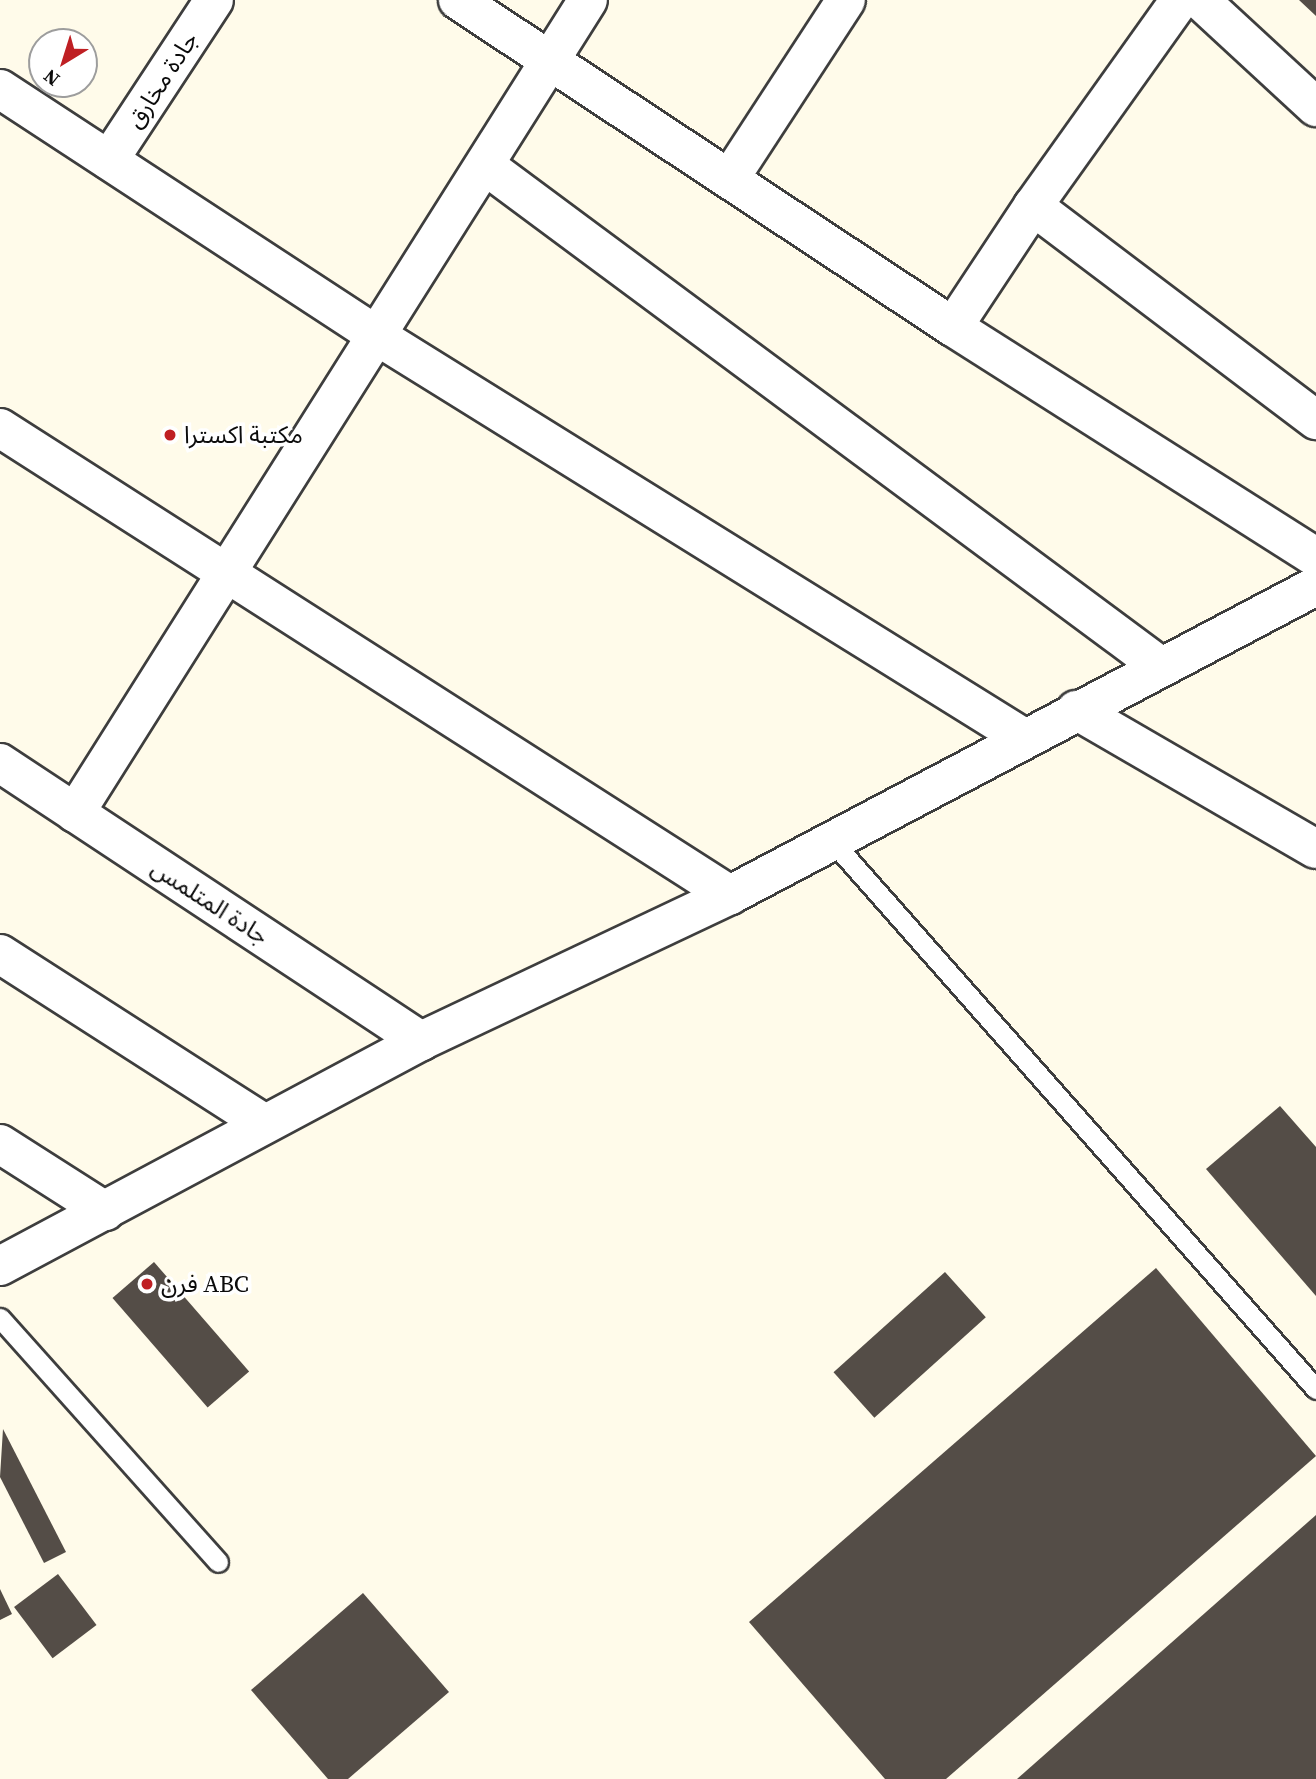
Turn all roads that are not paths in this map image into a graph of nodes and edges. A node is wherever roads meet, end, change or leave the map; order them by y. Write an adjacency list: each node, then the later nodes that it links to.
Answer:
1 (214, 0): 10 (street, جادة مخارق)
2 (458, 0): 7 (street)
3 (588, 0): 7 (street)
4 (846, 0): 12 (street)
5 (1180, 0): 13 (street)
6 (1200, 0): 9 (street)
7 (549, 60): 11 (street); 12 (street)
8 (0, 89): 10 (street)
9 (1316, 107)
10 (109, 160): 15 (street)
11 (486, 166): 15 (street); 21 (street)
12 (730, 178): 14 (street)
13 (1033, 206): 14 (street); 16 (street)
14 (953, 327): 18 (street)
15 (374, 334): 19 (street); 23 (street)
16 (1316, 420)
17 (0, 428): 19 (street)
18 (1316, 557)
19 (229, 575): 25 (street); 28 (street)
20 (1316, 586): 21 (street)
21 (1160, 666): 22 (street)
22 (1076, 710): 23 (street); 27 (street)
23 (1024, 738): 26 (street)
24 (0, 763): 25 (street, جادة المتلمس)
25 (75, 813): 30 (street, جادة المتلمس)
26 (832, 841): 28 (street); 36 (lane)
27 (1316, 849)
28 (730, 895): 30 (street)
29 (0, 954): 31 (street)
30 (421, 1041): 31 (street)
31 (263, 1123): 33 (street)
32 (0, 1144): 33 (street)
33 (105, 1211): 34 (street)
34 (0, 1266)
35 (0, 1318): 37 (lane)
36 (1316, 1389)
37 (218, 1562)

